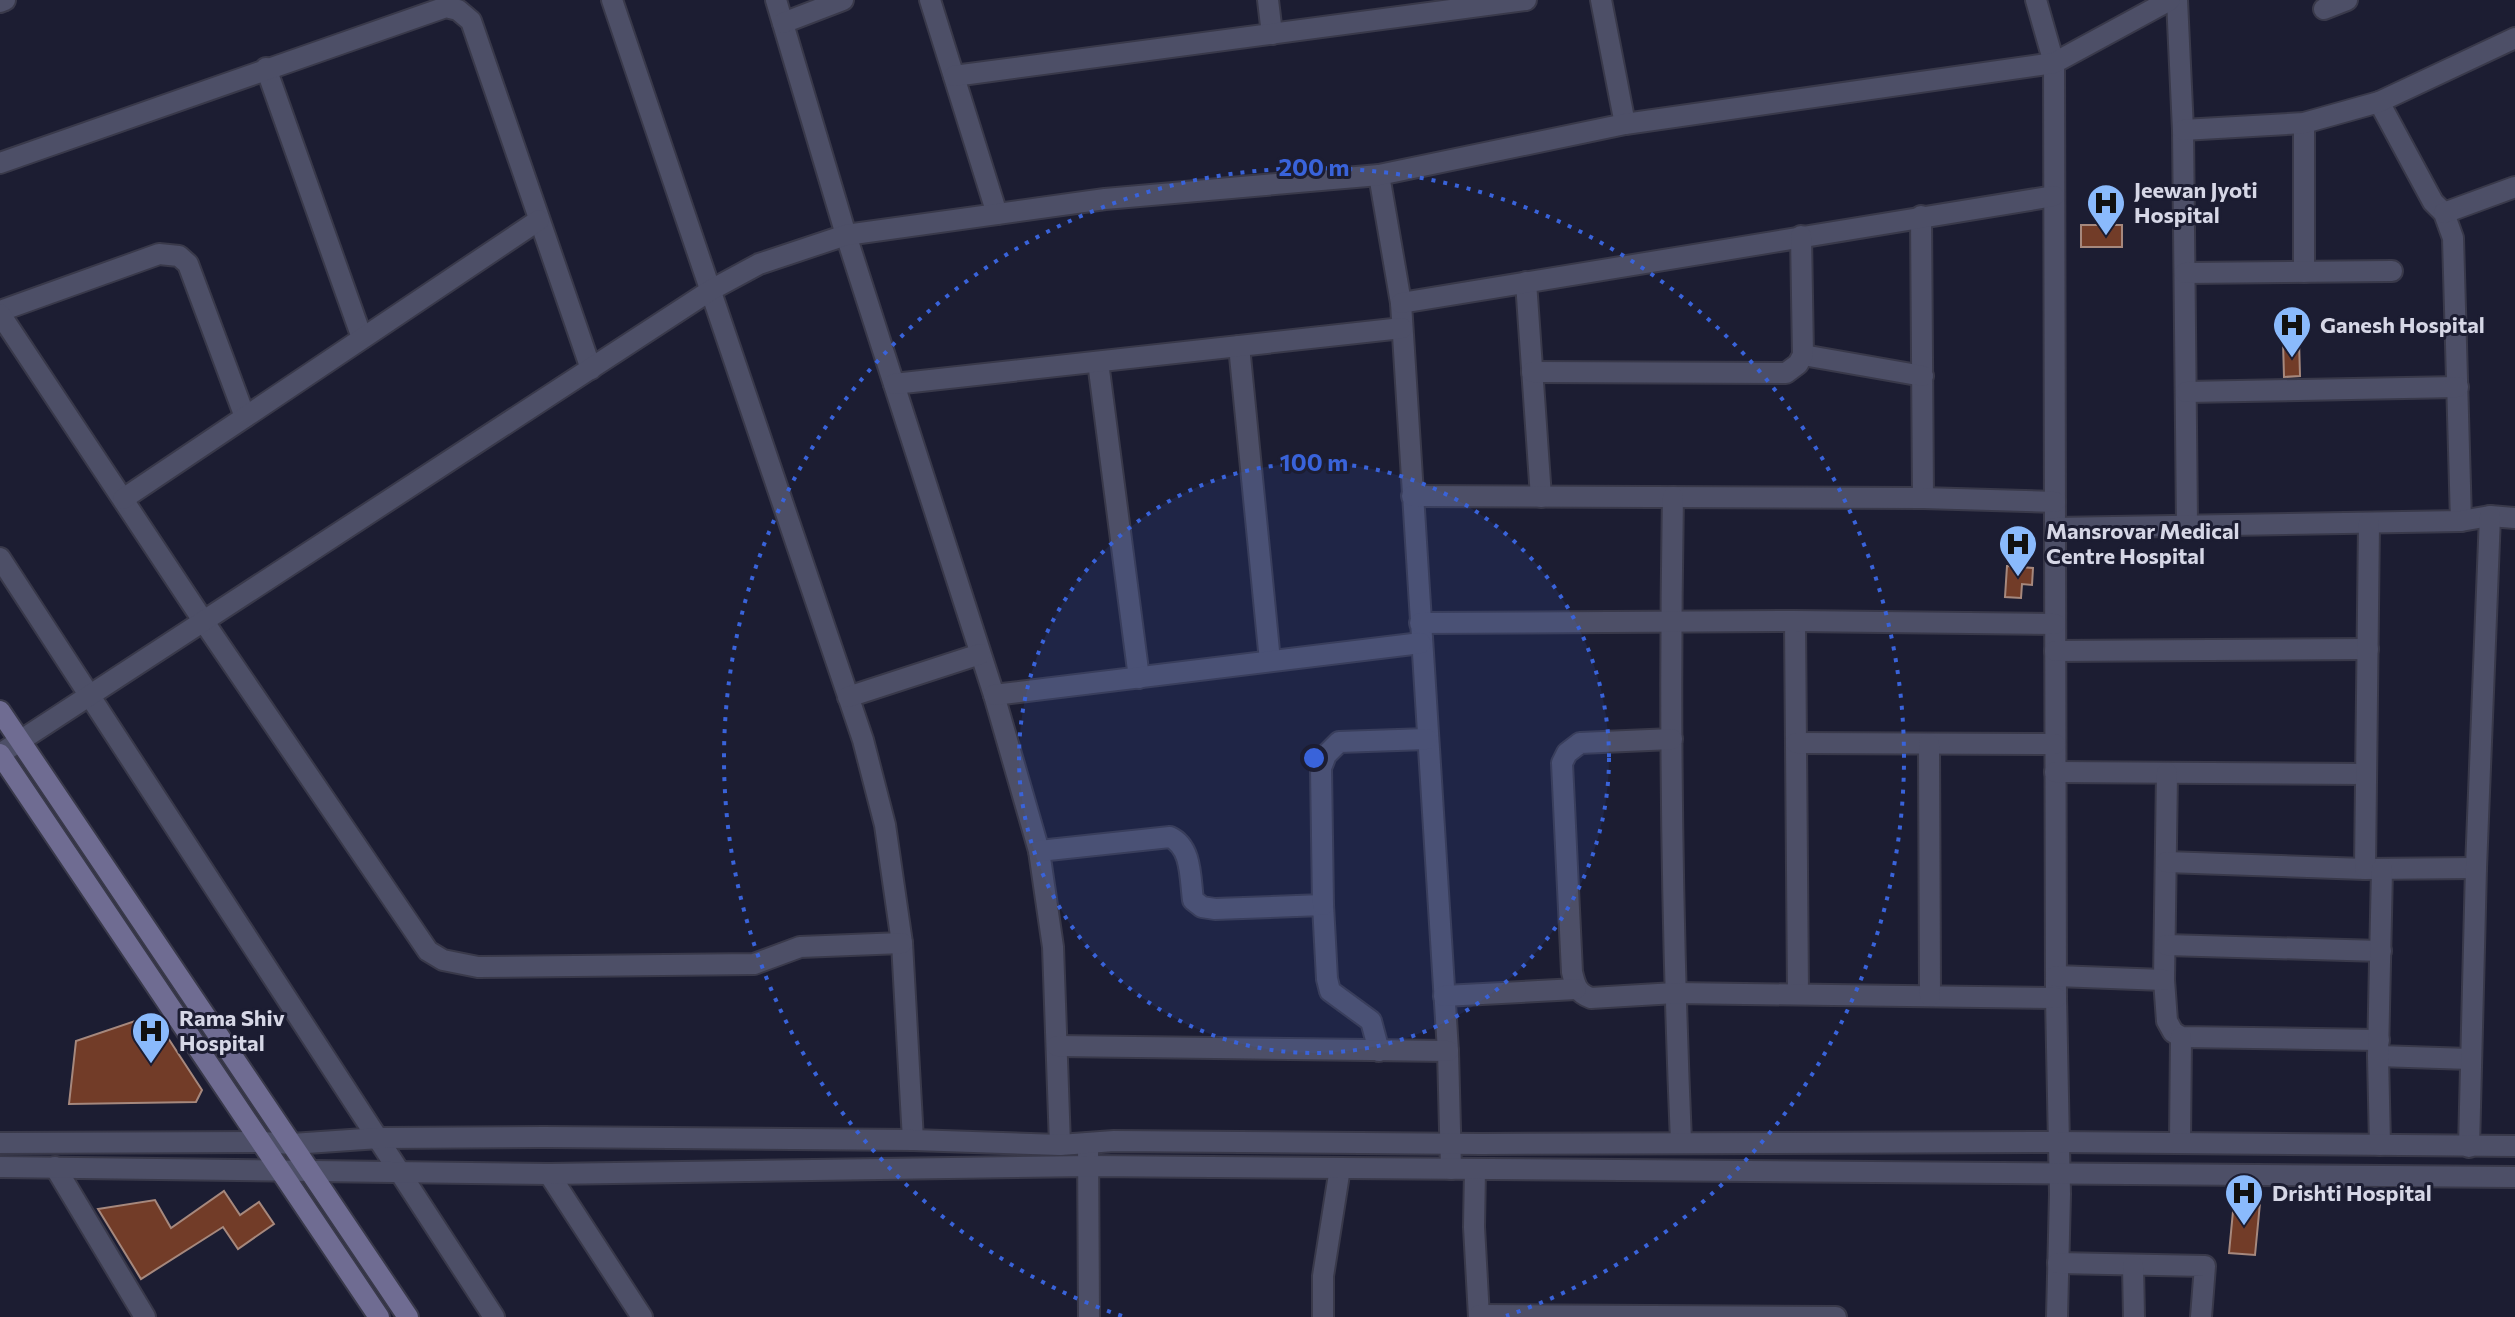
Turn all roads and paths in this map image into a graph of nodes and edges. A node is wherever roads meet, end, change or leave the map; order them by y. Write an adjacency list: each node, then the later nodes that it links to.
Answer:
1 (612, 0): 39 (street)
2 (776, 0): 15 (street)
3 (843, 0): 15 (street)
4 (930, 0): 20 (street)
5 (1268, 0): 16 (street)
6 (1363, 0): 14 (street)
7 (1526, 0): 14 (street)
8 (1601, 0): 23 (street)
9 (2036, 0): 18 (street)
10 (2170, 0): 18 (street)
11 (2177, 0): 24 (street)
12 (2347, 0): 13 (street)
13 (2324, 9)
14 (1365, 22): 16 (street)
15 (783, 23): 33 (street)
16 (1272, 34): 20 (street)
17 (2515, 38): 21 (street)
18 (2054, 63): 23 (street); 28 (street)
19 (266, 68): 25 (street); 32 (street); 43 (street)
20 (954, 76): 30 (street)
21 (2379, 102): 22 (street); 29 (street)
22 (2304, 123): 24 (street); 36 (street)
23 (1625, 124): 26 (street)
24 (2183, 130): 37 (street)
25 (0, 163)
26 (1379, 175): 30 (street); 40 (street)
27 (2515, 187): 29 (street)
28 (2054, 196): 31 (street); 59 (street)
29 (2444, 213): 51 (street)
30 (997, 214): 33 (street)
31 (1921, 216): 34 (street); 49 (street)
32 (539, 220): 43 (street); 47 (street)
33 (846, 235): 39 (street); 50 (street)
34 (1801, 236): 38 (street); 45 (street)
35 (2392, 271): 36 (street)
36 (2304, 272): 37 (street)
37 (2185, 273): 52 (street)
38 (1526, 282): 40 (street); 48 (street)
39 (711, 290): 47 (street); 79 (street)
40 (1401, 303): 42 (street)
41 (0, 312): 53 (street); 58 (street)
42 (1402, 328): 44 (street); 54 (street)
43 (362, 338): 53 (street)
44 (1239, 346): 46 (street); 75 (street)
45 (1803, 355): 48 (street); 49 (street)
46 (1098, 362): 50 (street); 76 (street)
47 (591, 369): 68 (street)
48 (1532, 372): 55 (street)
49 (1923, 376): 57 (street)
50 (894, 384): 74 (street)
51 (2458, 387): 52 (street); 62 (street)
52 (2186, 392): 64 (street)
53 (245, 417): 58 (street)
54 (1412, 496): 55 (street); 71 (street)
55 (1541, 497): 56 (street)
56 (1673, 497): 57 (street); 69 (street)
57 (1923, 498): 59 (street)
58 (123, 499): 68 (street)
59 (2055, 502): 65 (street)
60 (2490, 516): 61 (street); 62 (street); 93 (street)
61 (2515, 518)
62 (2461, 521): 63 (street)
63 (2369, 523): 64 (street); 72 (street)
64 (2187, 525): 65 (street)
65 (2055, 528): 70 (street)
66 (0, 558): 77 (street)
67 (1795, 621): 69 (street); 70 (street); 84 (street)
68 (204, 622): 77 (street); 96 (street)
69 (1671, 622): 71 (street); 82 (street)
70 (2055, 624): 73 (street)
71 (1420, 633): 75 (street); 81 (street)
72 (2368, 649): 73 (street); 90 (street)
73 (2055, 651): 86 (street)
74 (980, 654): 78 (street); 79 (street)
75 (1270, 661): 76 (street)
76 (1139, 678): 78 (street)
77 (91, 695): 83 (street); 113 (street)
78 (994, 695): 91 (street)
79 (848, 697): 96 (street)
80 (0, 711): 83 (main road)
81 (1427, 739): 95 (street); 104 (street)
82 (1672, 739): 101 (street); 102 (street)
83 (20, 741): 87 (street); 122 (main road)
84 (1796, 743): 85 (street); 103 (street)
85 (1929, 744): 86 (street); 105 (street)
86 (2055, 744): 88 (street)
87 (0, 754): 115 (main road)
88 (2055, 772): 89 (street); 99 (street)
89 (2167, 773): 90 (street); 92 (street)
90 (2366, 774): 94 (street)
91 (1039, 851): 95 (street); 108 (street)
92 (2166, 862): 94 (street); 97 (street)
93 (2476, 868): 94 (street); 112 (street)
94 (2374, 869): 98 (street)
95 (1323, 905): 110 (street)
96 (902, 943): 114 (street)
97 (2166, 945): 98 (street); 100 (street)
98 (2381, 951): 109 (street)
99 (2056, 976): 100 (street); 106 (street)
100 (2164, 980): 107 (street)
101 (1576, 989): 102 (street); 104 (street)
102 (1675, 993): 103 (street); 117 (street)
103 (1798, 994): 105 (street)
104 (1444, 996): 111 (street)
105 (1930, 996): 106 (street)
106 (2056, 998): 118 (street)
107 (2181, 1037): 109 (street); 119 (street)
108 (1057, 1046): 110 (street); 123 (street)
109 (2379, 1048): 112 (street); 124 (street)
110 (1379, 1051): 111 (street)
111 (1448, 1051): 116 (street)
112 (2470, 1059): 126 (street)
113 (379, 1138): 114 (street); 122 (street); 134 (street)
114 (913, 1140): 123 (street)
115 (262, 1142): 120 (street); 122 (street); 131 (main road)
116 (1451, 1142): 117 (street); 121 (street); 132 (street)
117 (1681, 1142): 118 (street)
118 (2058, 1142): 119 (street); 136 (street)
119 (2180, 1142): 124 (street)
120 (0, 1143)
121 (1088, 1143): 123 (street); 127 (street)
122 (292, 1144): 135 (main road)
123 (1060, 1145)
124 (2380, 1145): 126 (street)
125 (2515, 1146): 126 (street)
126 (2469, 1147)
127 (1089, 1166): 130 (street); 137 (street); 148 (street)
128 (0, 1167): 129 (street)
129 (55, 1167): 131 (street); 143 (street)
130 (1340, 1168): 132 (street); 149 (street)
131 (279, 1169): 135 (street); 144 (main road)
132 (1451, 1169): 133 (street)
133 (1475, 1169): 136 (street); 141 (street)
134 (398, 1170): 135 (street); 137 (street); 146 (street)
135 (308, 1171): 145 (main road)
136 (2060, 1173): 138 (street); 139 (street)
137 (549, 1174): 147 (street)
138 (2515, 1177)
139 (2058, 1263): 140 (street); 151 (street)
140 (2133, 1266): 152 (street); 153 (street)
141 (1479, 1316): 142 (street)
142 (1608, 1316): 150 (street)
143 (145, 1317)
144 (379, 1317)
145 (408, 1317)
146 (494, 1317)
147 (642, 1317)
148 (1089, 1317)
149 (1323, 1317)
150 (1836, 1317)
151 (2057, 1317)
152 (2134, 1317)
153 (2201, 1317)

